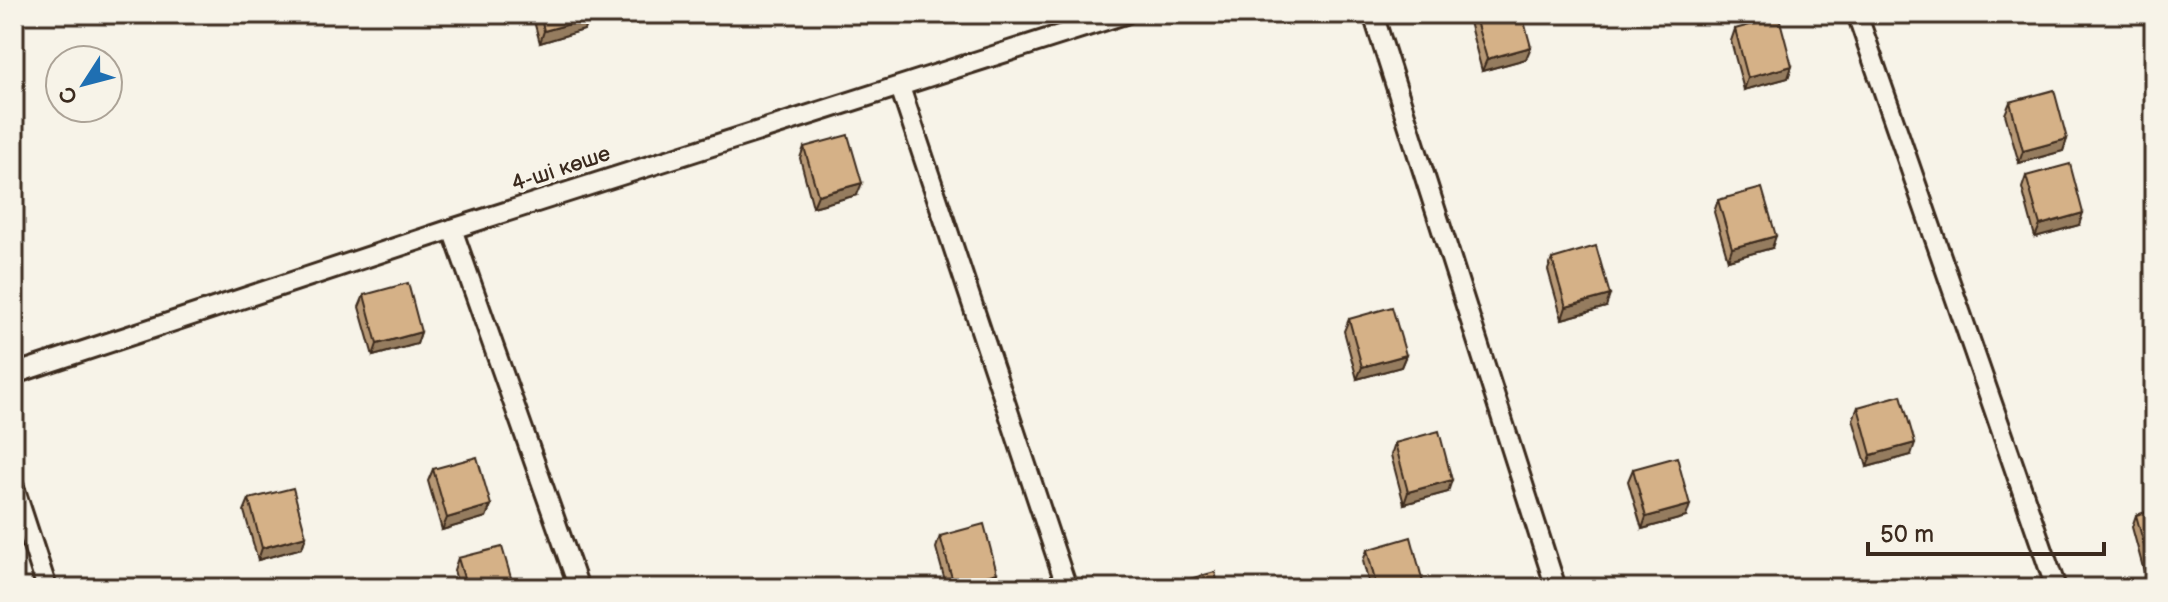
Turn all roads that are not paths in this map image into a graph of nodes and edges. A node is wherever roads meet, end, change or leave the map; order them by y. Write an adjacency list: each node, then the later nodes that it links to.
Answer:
1 (1125, 14): 4 (lane, 4-ші көше)
2 (1373, 14): 11 (lane)
3 (1857, 14): 12 (lane)
4 (900, 87): 5 (lane, 4-ші көше); 10 (lane)
5 (452, 229): 6 (lane, 4-ші көше); 9 (lane)
6 (14, 374)
7 (14, 487): 8 (lane)
8 (47, 588)
9 (579, 588)
10 (1067, 588)
11 (1556, 588)
12 (2056, 588)

